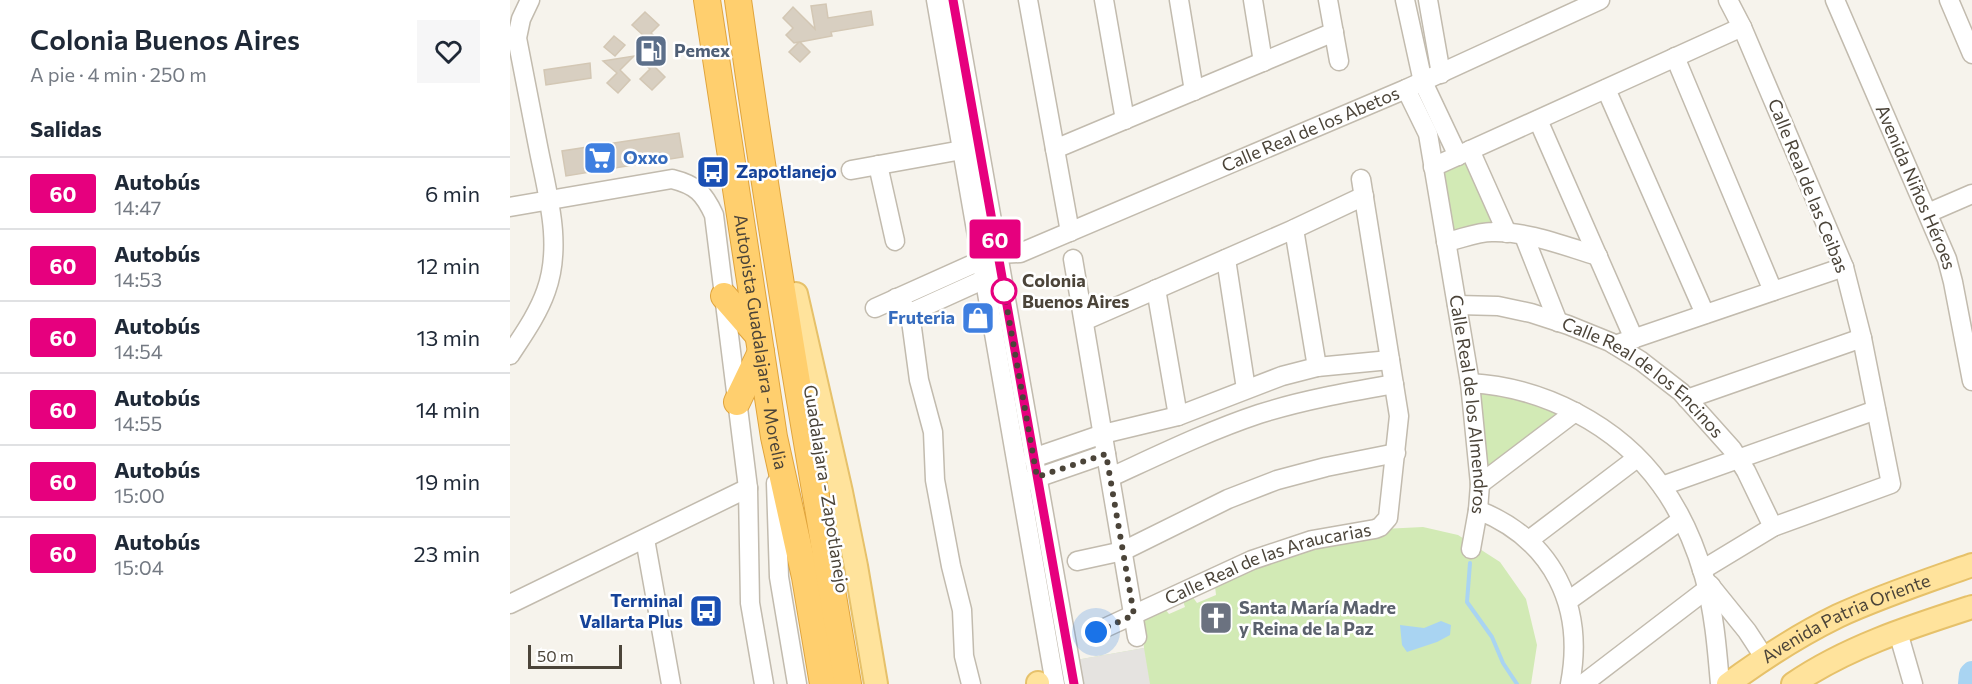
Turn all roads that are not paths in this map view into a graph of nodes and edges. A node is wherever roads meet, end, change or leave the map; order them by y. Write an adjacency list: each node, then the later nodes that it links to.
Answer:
1 (530, 0): 37 (street)
2 (707, 0): 63 (highway, Autopista Guadalajara - Morelia)
3 (738, 0): 32 (highway, Autopista Guadalajara - Morelia)
4 (936, 0): 30 (street)
5 (953, 0): 48 (street)
6 (1028, 0): 29 (street)
7 (1104, 0): 27 (street)
8 (1179, 0): 26 (street)
9 (1253, 0): 22 (street)
10 (1328, 0): 18 (street)
11 (1405, 0): 24 (street)
12 (1428, 0): 23 (street)
13 (1600, 0): 23 (street, Calle Real de los Abetos)
14 (1728, 0): 17 (street, Calle Real de las Ceibas)
15 (1835, 0): 39 (street, Avenida Niños Héroes)
16 (1949, 0): 19 (street)
17 (1742, 27): 20 (street); 49 (street, Calle Real de las Ceibas)
18 (1334, 32): 21 (street); 22 (street)
19 (1972, 54)
20 (1675, 57): 25 (street); 51 (street)
21 (1339, 61)
22 (1263, 62): 26 (street)
23 (1441, 74): 24 (street, Calle Real de los Abetos)
24 (1414, 86): 31 (street); 34 (street, Calle Real de los Almendros); 41 (street, Calle Real de los Abetos)
25 (1606, 89): 28 (street); 58 (street)
26 (1194, 91): 27 (street)
27 (1125, 120): 29 (street)
28 (1538, 120): 31 (street); 45 (street)
29 (1055, 149): 41 (street)
30 (962, 150): 33 (street); 48 (street)
31 (1464, 153): 34 (street); 42 (street)
32 (761, 163): 52 (highway); 113 (highway, Autopista Guadalajara - Morelia)
33 (878, 165): 35 (street); 43 (street)
34 (1433, 167): 44 (street, Calle Real de los Almendros)
35 (851, 170)
36 (1972, 194): 39 (street)
37 (549, 201): 38 (street); 53 (street); 65 (street)
38 (510, 207)
39 (1928, 213): 68 (street, Avenida Niños Héroes)
40 (1294, 229): 47 (street); 66 (street, Calle Real de las Araucarias); 67 (street)
41 (1070, 232): 48 (street, Calle Real de los Abetos)
42 (1515, 234): 44 (street); 45 (street); 60 (street)
43 (895, 241)
44 (1446, 242): 55 (street, Calle Real de los Almendros)
45 (1598, 256): 62 (street)
46 (1073, 259): 59 (street)
47 (1226, 259): 50 (street); 71 (street)
48 (992, 266): 54 (street, Calle Real de los Abetos); 57 (street, Calle Real de los Abetos); 81 (street); 85 (street)
49 (1844, 267): 51 (street); 61 (street, Calle Real de las Ceibas)
50 (1156, 290): 59 (street); 76 (street)
51 (1773, 291): 58 (street)
52 (796, 294): 114 (street, Guadalajara - Zapotlanejo); 115 (main road)
53 (724, 296): 63 (highway); 73 (street)
54 (896, 298): 56 (street, Calle Real de los Abetos); 57 (street)
55 (1457, 305): 60 (street, Calle Real de los Encinos); 69 (street, Calle Real de los Almendros)
56 (875, 308)
57 (910, 313): 116 (street)
58 (1705, 314): 62 (street)
59 (1084, 321): 77 (street)
60 (1558, 322): 64 (street, Calle Real de los Encinos)
61 (1862, 338): 72 (street); 74 (street, Calle Real de las Ceibas)
62 (1634, 339): 64 (street)
63 (759, 343): 73 (highway); 78 (highway, Autopista Guadalajara - Morelia)
64 (1615, 345): 72 (street, Calle Real de los Encinos)
65 (510, 355)
66 (1389, 360): 67 (street); 70 (street, Calle Real de las Araucarias)
67 (1317, 367): 71 (street)
68 (1972, 381)
69 (1470, 383): 75 (street); 86 (street, Calle Real de los Almendros)
70 (1394, 384): 79 (street, Calle Real de las Araucarias); 84 (street)
71 (1246, 389): 76 (street)
72 (1687, 399): 83 (street, Calle Real de los Encinos)
73 (737, 402): 88 (street)
74 (1876, 410): 83 (street); 91 (street, Calle Real de las Ceibas)
75 (1575, 412): 82 (street); 86 (street)
76 (1178, 416): 77 (street)
77 (1103, 434): 80 (street); 81 (street)
78 (774, 437): 111 (street); 112 (highway, Autopista Guadalajara - Morelia)
79 (1396, 453): 95 (street); 102 (street, Calle Real de las Araucarias)
80 (1106, 454): 84 (street); 85 (street)
81 (1033, 458): 85 (street)
82 (1637, 458): 87 (street); 93 (street)
83 (1738, 459): 87 (street); 91 (street, Calle Real de los Encinos)
84 (1111, 477): 95 (street)
85 (1029, 481): 107 (street); 117 (street)
86 (1480, 484): 89 (street, Calle Real de los Almendros)
87 (1662, 486): 90 (street)
88 (748, 488): 92 (street); 110 (street)
89 (1478, 510): 93 (street, Calle Real de los Almendros); 94 (street)
90 (1681, 520): 98 (street); 99 (street)
91 (1773, 527): 98 (street)
92 (645, 539): 100 (street); 109 (street)
93 (1529, 540): 99 (street, Calle Real de los Almendros)
94 (1471, 549)
95 (1123, 551): 96 (street); 102 (street)
96 (1077, 561)
97 (1972, 565): 106 (main road, Avenida Patria Oriente)
98 (1706, 581): 106 (street); 119 (street); 120 (street)
99 (1568, 601): 118 (street, Calle Real de los Almendros)
100 (510, 604)
101 (1972, 607): 104 (main road, Avenida Patria Oriente)
102 (1134, 615): 103 (street, Calle Real de las Araucarias); 105 (street)
103 (1096, 632)
104 (1898, 632): 108 (street); 122 (main road, Avenida Patria Oriente)
105 (1137, 637)
106 (1764, 657): 121 (main road, Avenida Patria Oriente)
107 (1044, 683)
108 (1912, 683)
109 (671, 684)
110 (764, 684)
111 (797, 684)
112 (823, 684)
113 (848, 684)
114 (860, 684)
115 (876, 684)
116 (971, 684)
117 (1074, 684)
118 (1570, 684)
119 (1583, 684)
120 (1720, 684)
121 (1728, 684)
122 (1793, 684)

